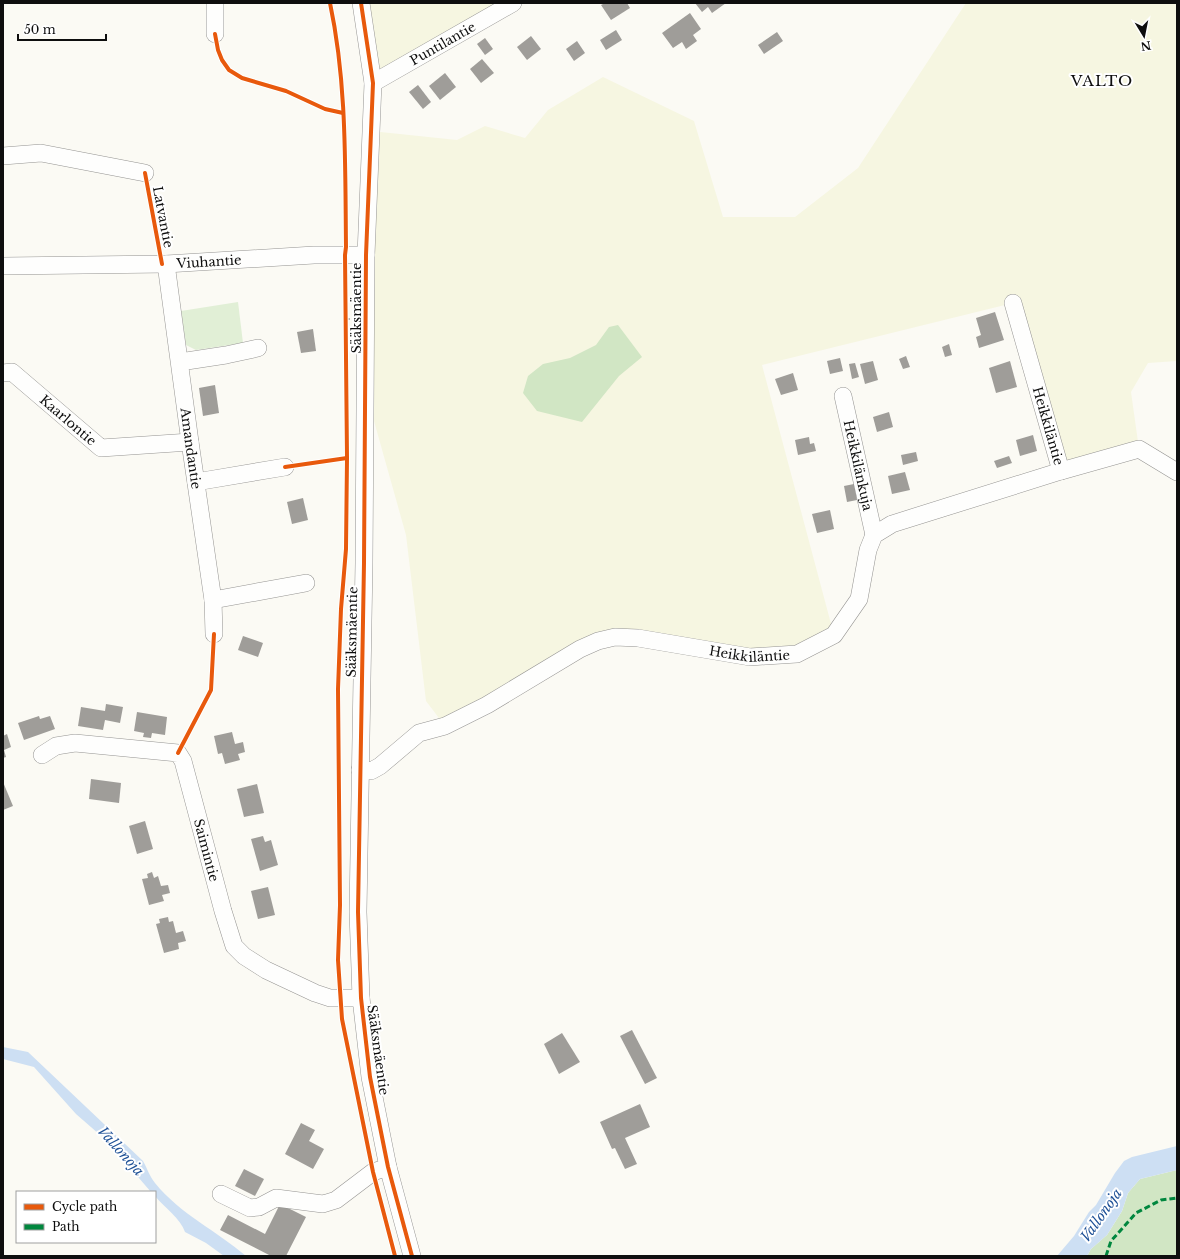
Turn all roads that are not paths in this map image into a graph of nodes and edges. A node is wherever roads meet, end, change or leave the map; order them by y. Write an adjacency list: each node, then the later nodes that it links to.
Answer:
1 (215, 3): 4 (street)
2 (361, 3): 5 (street, Sääksmäentie)
3 (513, 3): 5 (street, Puntilantie)
4 (215, 34)
5 (373, 83): 8 (street, Sääksmäentie)
6 (3, 156): 7 (street, Latvantie)
7 (145, 173)
8 (366, 255): 9 (street, Viuhantie); 26 (street, Sääksmäentie)
9 (166, 264): 10 (street, Viuhantie); 13 (street, Amandantie)
10 (3, 266)
11 (1013, 303): 18 (street, Heikkiläntie)
12 (258, 348): 13 (street)
13 (180, 362): 16 (street, Amandantie)
14 (3, 373): 16 (street, Kaarlontie)
15 (843, 396): 21 (street, Heikkilänkuja)
16 (190, 442): 20 (street, Amandantie)
17 (285, 467): 20 (street)
18 (1061, 471): 19 (street); 21 (street, Heikkiläntie)
19 (1177, 472)
20 (196, 482): 23 (street, Amandantie)
21 (874, 535): 26 (street, Heikkiläntie)
22 (306, 583): 23 (street)
23 (213, 600): 24 (street, Amandantie)
24 (214, 634)
25 (42, 755): 27 (street, Saimintie)
26 (360, 770): 27 (street, Sääksmäentie)
27 (361, 998): 28 (street, Sääksmäentie)
28 (388, 1167): 29 (street); 30 (street, Sääksmäentie)
29 (221, 1194)
30 (412, 1256)

